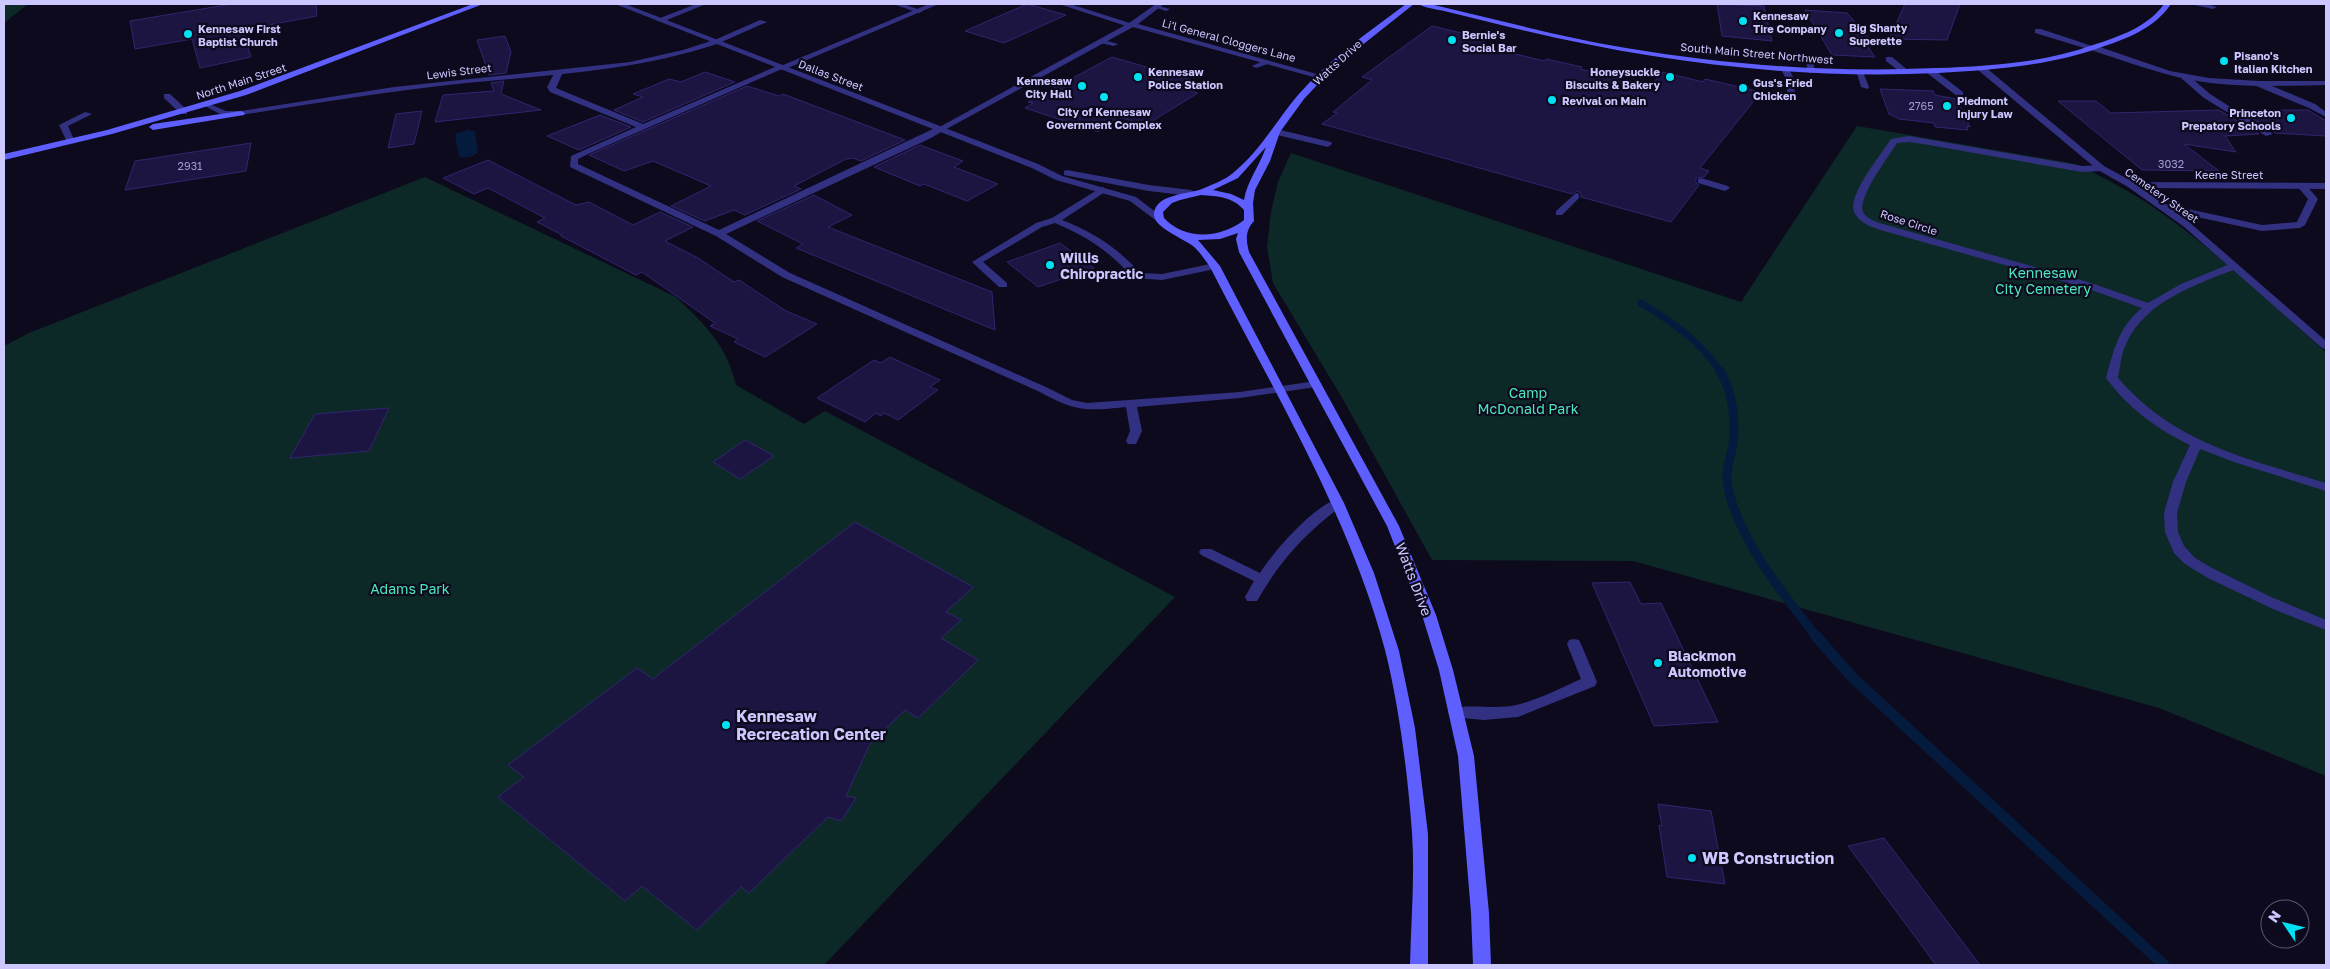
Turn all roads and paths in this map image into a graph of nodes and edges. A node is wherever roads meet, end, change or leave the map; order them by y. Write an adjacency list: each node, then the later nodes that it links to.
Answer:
1 (479, 4): 42 (main road, North Main Street)
2 (618, 4): 14 (street, Dallas Street)
3 (702, 4): 14 (street)
4 (897, 4): 13 (street)
5 (935, 4): 13 (street)
6 (1063, 4): 16 (street, Li'l General Cloggers Lane)
7 (1410, 4): 34 (main road, Watts Drive)
8 (1422, 4): 28 (main road, South Main Street Northwest)
9 (2167, 4): 21 (main road, South Main Street Northwest)
10 (2194, 4): 12 (street)
11 (1161, 6): 16 (street)
12 (2213, 7)
13 (919, 10): 26 (street)
14 (659, 20): 19 (street, Dallas Street)
15 (763, 22): 19 (street, Lewis Street)
16 (1132, 25): 18 (street); 24 (street, Li'l General Cloggers Lane)
17 (2038, 31): 21 (street)
18 (1102, 40): 20 (street); 48 (street)
19 (714, 42): 26 (street, Dallas Street); 31 (street, Lewis Street)
20 (1114, 44)
21 (2094, 48): 27 (main road, South Main Street Northwest); 35 (street)
22 (1799, 54): 29 (street)
23 (1889, 59): 33 (street)
24 (1265, 62): 25 (street); 34 (street, Li'l General Cloggers Lane)
25 (1256, 66)
26 (780, 68): 47 (street); 48 (street, Dallas Street)
27 (1981, 68): 30 (main road, South Main Street Northwest); 56 (street, Cemetery Street)
28 (1785, 69): 29 (main road, South Main Street Northwest); 41 (street)
29 (1812, 71): 32 (main road, South Main Street Northwest)
30 (1930, 71): 33 (main road, South Main Street Northwest); 39 (street)
31 (559, 72): 44 (street, Lewis Street); 47 (street)
32 (1859, 72): 33 (main road, South Main Street Northwest); 38 (street)
33 (1906, 72)
34 (1320, 76): 50 (main road, Watts Drive)
35 (2184, 76): 36 (street); 51 (street)
36 (2257, 83): 37 (street); 46 (street)
37 (2326, 84)
38 (1865, 87)
39 (1960, 94)
40 (167, 96): 43 (street)
41 (1790, 98)
42 (207, 105): 43 (main road, North Main Street); 44 (street, Lewis Street)
43 (184, 112): 49 (main road, North Main Street)
44 (240, 113): 49 (main road)
45 (88, 114): 52 (street)
46 (2326, 115)
47 (643, 126): 71 (street)
48 (938, 130): 55 (street, Dallas Street); 71 (street)
49 (109, 132): 52 (main road, North Main Street)
50 (1276, 132): 53 (street); 63 (main road, Watts Drive); 66 (main road, Watts Drive)
51 (2269, 134)
52 (71, 142): 54 (main road, North Main Street)
53 (1328, 144)
54 (4, 157)
55 (1035, 166): 62 (street, Dallas Street); 63 (street, Dallas Street)
56 (2101, 168): 58 (street, Cemetery Street); 76 (street, Rose Circle)
57 (1701, 181): 61 (street)
58 (2131, 185): 59 (street, Keene Street); 65 (street, Cemetery Street)
59 (2302, 186): 60 (street, Keene Street); 65 (street)
60 (2326, 186)
61 (1725, 188)
62 (1102, 190): 68 (street); 69 (street, Dallas Street)
63 (1196, 192): 66 (main road); 69 (main road, Watts Drive)
64 (1576, 196): 67 (street)
65 (2160, 206): 74 (street, Cemetery Street)
66 (1250, 210): 70 (main road, Watts Drive)
67 (1559, 214)
68 (1055, 220): 73 (street); 75 (street)
69 (1161, 220): 72 (main road)
70 (1244, 226): 72 (main road); 78 (main road, Watts Drive)
71 (719, 234): 80 (street)
72 (1185, 235): 73 (main road)
73 (1215, 266): 79 (main road)
74 (2234, 266): 76 (street); 77 (street, Cemetery Street)
75 (1003, 285)
76 (2148, 306): 82 (street)
77 (2326, 346)
78 (1316, 384): 79 (street); 90 (main road, Watts Drive)
79 (1278, 390): 80 (street); 84 (main road)
80 (1132, 404): 81 (street)
81 (1132, 441)
82 (2197, 443): 83 (street); 88 (street)
83 (2326, 487)
84 (1338, 503): 86 (street); 91 (main road)
85 (1206, 552): 86 (street)
86 (1261, 579): 87 (street)
87 (1252, 597)
88 (2326, 625)
89 (1574, 644): 90 (street)
90 (1456, 713): 92 (main road, Watts Drive)
91 (1420, 965)
92 (1482, 965)

